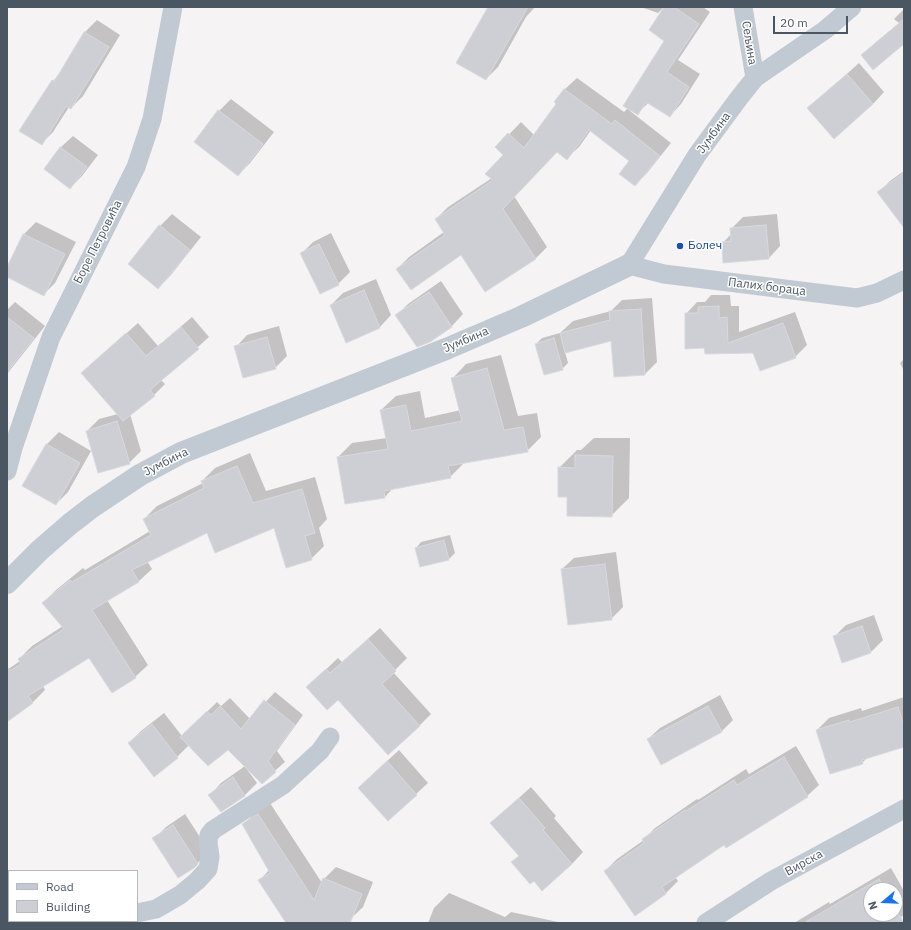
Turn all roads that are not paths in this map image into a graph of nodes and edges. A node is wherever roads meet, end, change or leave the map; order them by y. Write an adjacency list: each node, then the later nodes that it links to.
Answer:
1 (173, 7): 7 (street, Боре Петровића)
2 (743, 7): 4 (street, Сељина)
3 (852, 7): 4 (street, Јумбина)
4 (755, 78): 5 (street, Јумбина)
5 (629, 265): 6 (street, Палих бораца); 8 (street, Јумбина)
6 (904, 280)
7 (7, 471)
8 (7, 583)
9 (330, 737): 11 (street)
10 (904, 809): 12 (street, Вирска)
11 (138, 913)
12 (706, 923)

